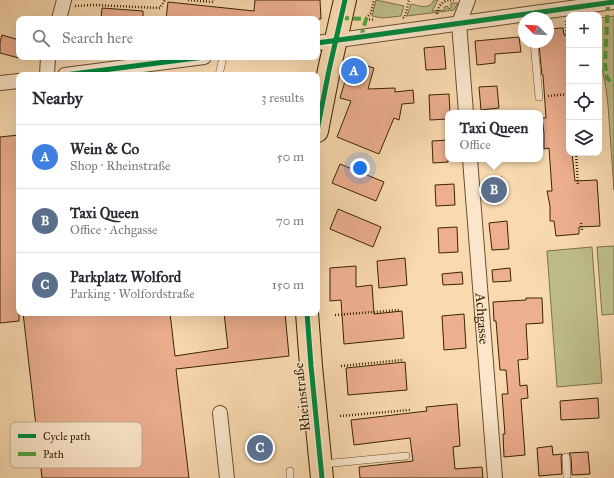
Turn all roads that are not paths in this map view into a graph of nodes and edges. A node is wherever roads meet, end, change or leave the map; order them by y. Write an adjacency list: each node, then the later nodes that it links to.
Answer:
1 (345, 0): 7 (main road)
2 (468, 0): 6 (street)
3 (614, 2): 4 (street)
4 (554, 12)
5 (518, 17): 6 (street)
6 (459, 23): 7 (street); 19 (street)
7 (326, 42): 18 (main road)
8 (535, 48): 17 (lane)
9 (48, 60): 12 (street)
10 (185, 60): 13 (street)
11 (222, 60): 14 (lane)
12 (47, 72)
13 (109, 72)
14 (220, 72)
15 (16, 81): 16 (street)
16 (0, 83)
17 (539, 96)
18 (320, 101)
19 (466, 110)
20 (470, 162): 27 (street, Achgasse)
21 (307, 316): 25 (main road, Rheinstraße)
22 (220, 413): 26 (street)
23 (406, 456): 25 (lane, Rheinstraße)
24 (566, 457): 28 (lane)
25 (322, 471)
26 (227, 478)
27 (495, 478)
28 (567, 478)

